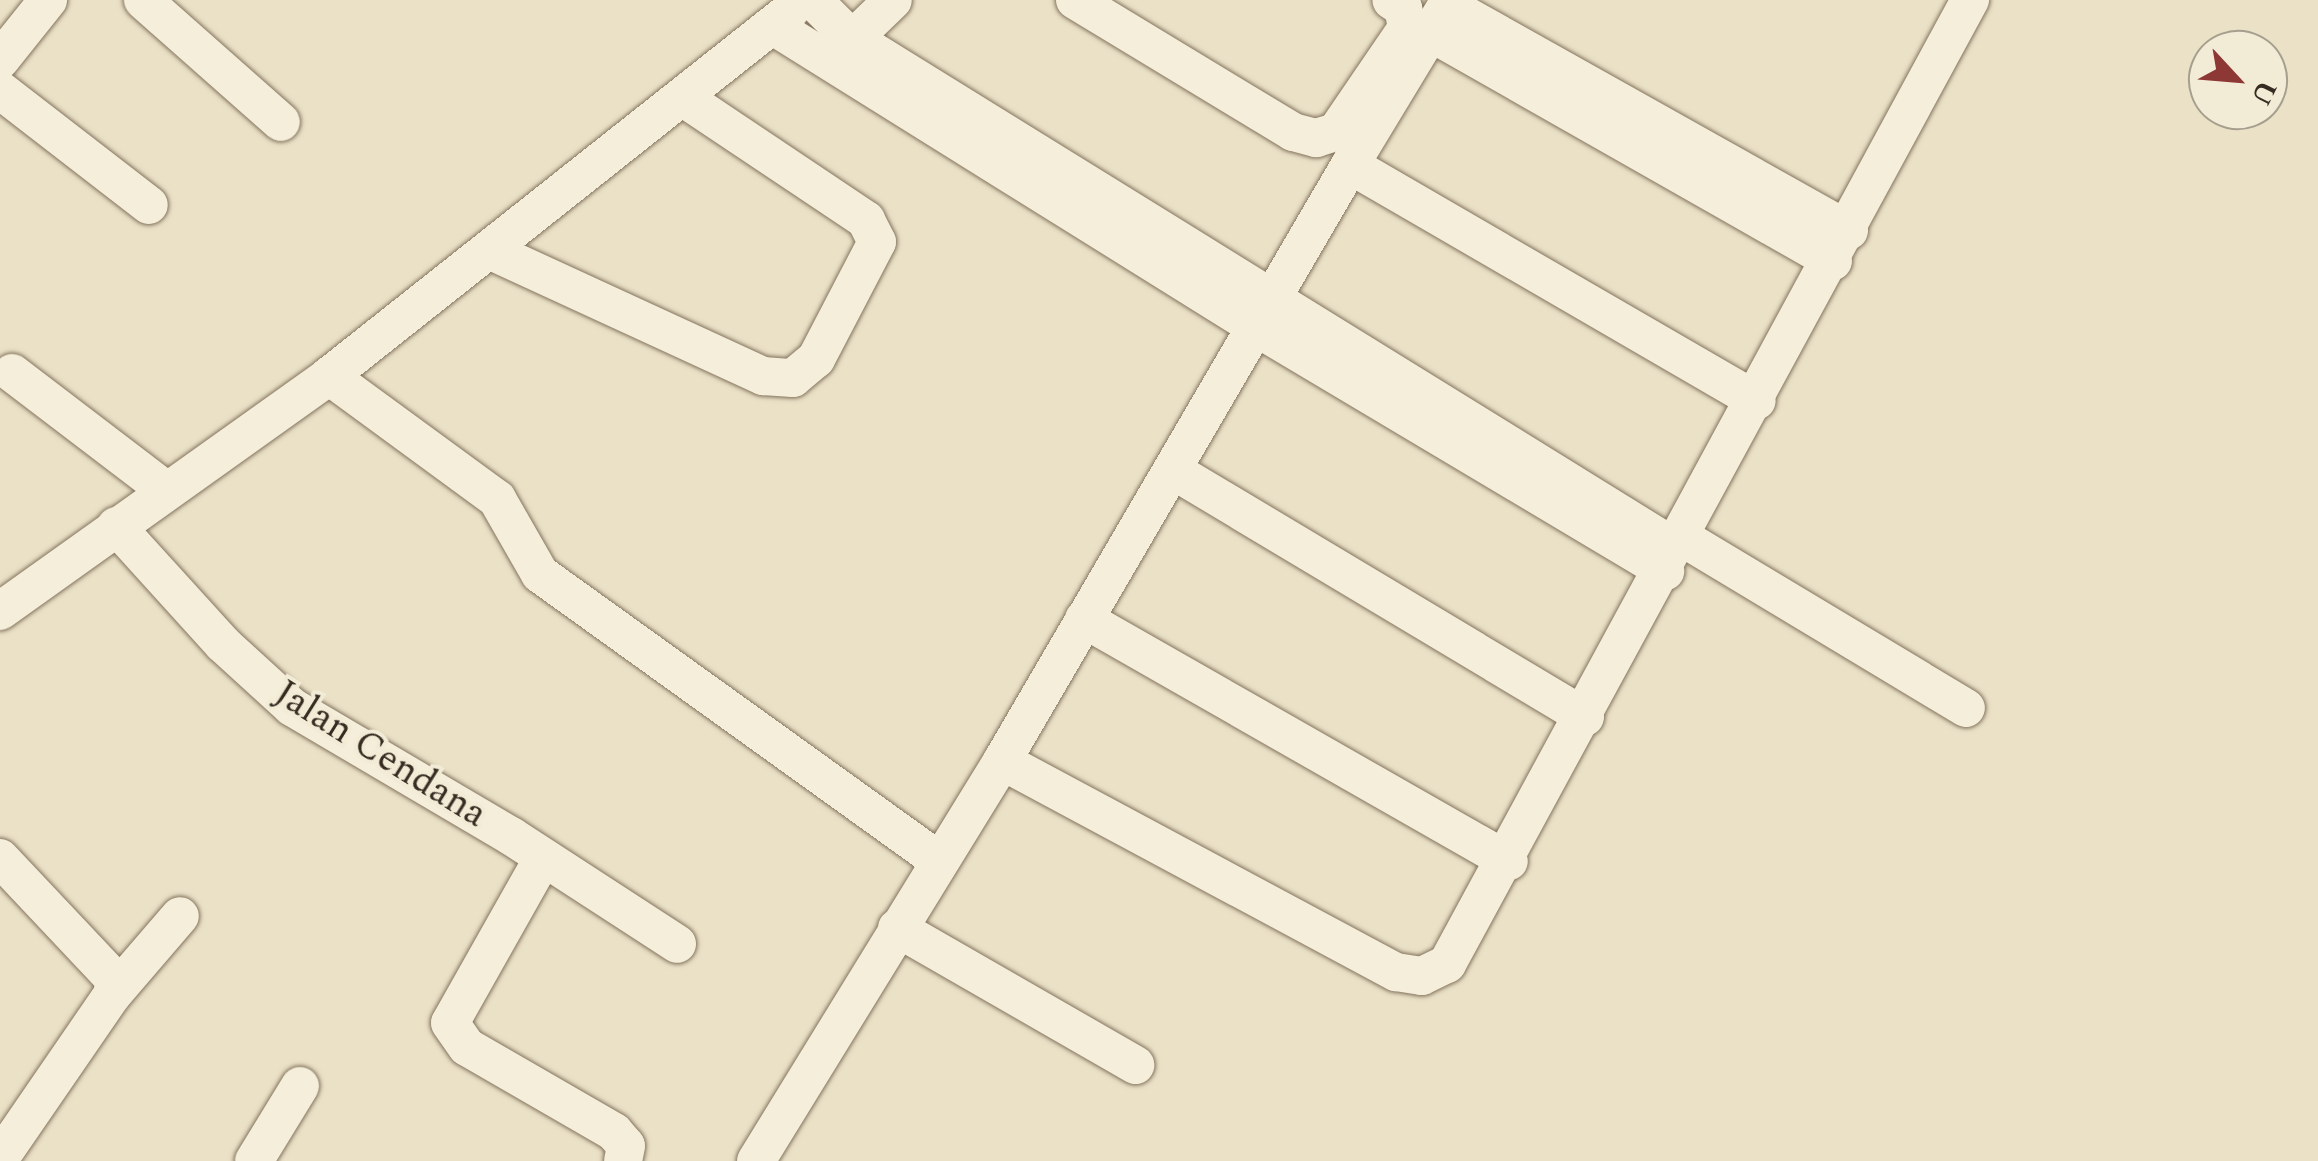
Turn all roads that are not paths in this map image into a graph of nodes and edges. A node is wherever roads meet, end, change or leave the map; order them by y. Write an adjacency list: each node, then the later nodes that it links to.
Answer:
1 (48, 0): 12 (street)
2 (143, 0): 15 (street)
3 (803, 0): 10 (street)
4 (813, 0): 11 (street)
5 (894, 0): 11 (street)
6 (1075, 0): 7 (street)
7 (1391, 0)
8 (1970, 0): 18 (street)
9 (1444, 13): 16 (street); 18 (street)
10 (773, 26): 11 (street); 14 (street)
11 (839, 51): 20 (street)
12 (0, 60)
13 (0, 90): 17 (street)
14 (684, 98): 19 (street); 19 (street)
15 (281, 122)
16 (1350, 165): 20 (street); 23 (street)
17 (149, 205)
18 (1841, 246): 23 (street)
19 (488, 250): 22 (street)
20 (1265, 316): 24 (street); 27 (street)
21 (12, 373): 25 (street)
22 (329, 376): 25 (street); 35 (street)
23 (1758, 401): 27 (street)
24 (1174, 471): 29 (street); 31 (street)
25 (164, 489): 26 (street)
26 (116, 526): 28 (street); 34 (street, Jalan Cendana)
27 (1675, 552): 30 (street); 31 (street)
28 (0, 612)
29 (1084, 618): 32 (street); 36 (street)
30 (1966, 708)
31 (1585, 718): 36 (street)
32 (1002, 761): 35 (street); 36 (street)
33 (0, 858): 40 (street)
34 (543, 858): 39 (street, Jalan Cendana); 45 (street)
35 (940, 861): 38 (street)
36 (1509, 861)
37 (180, 916): 40 (street)
38 (898, 928): 41 (street); 46 (street)
39 (677, 944)
40 (112, 995): 43 (street)
41 (1135, 1065)
42 (300, 1086): 44 (street)
43 (0, 1158)
44 (254, 1161)
45 (623, 1161)
46 (756, 1161)

